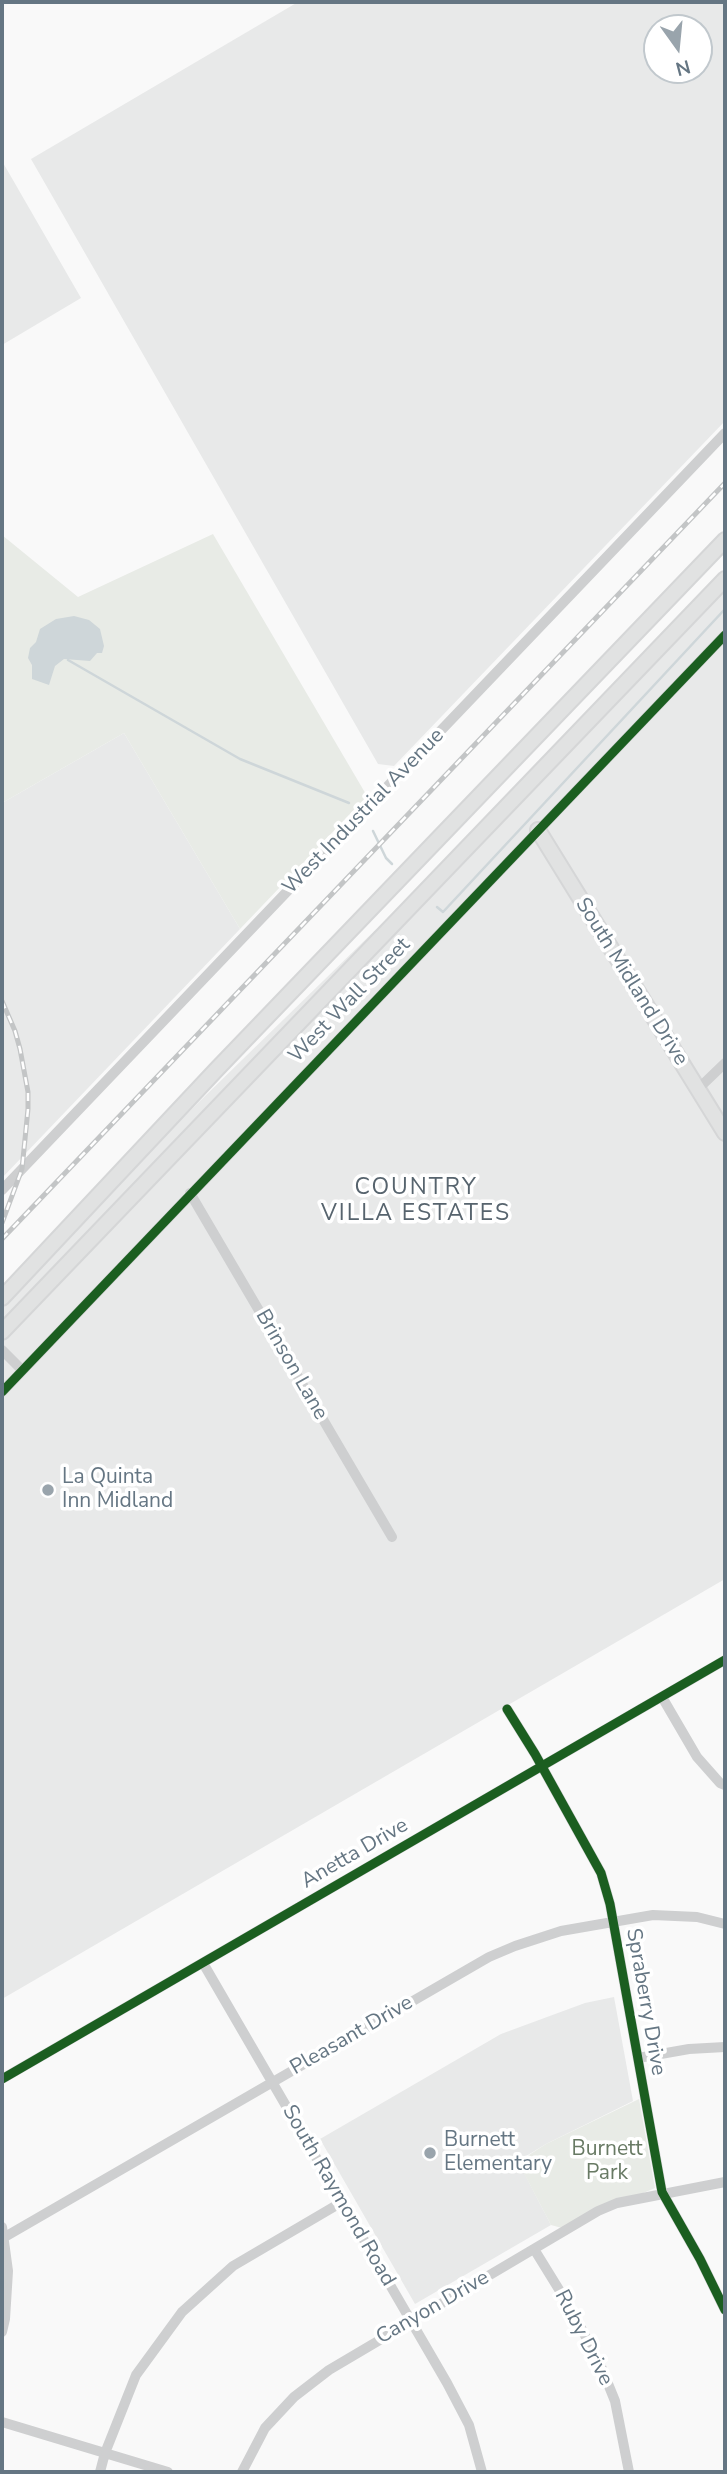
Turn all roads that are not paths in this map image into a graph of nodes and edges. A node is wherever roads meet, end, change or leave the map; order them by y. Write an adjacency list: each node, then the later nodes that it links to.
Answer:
1 (725, 433): 9 (street, West Industrial Avenue)
2 (725, 540): 11 (main road)
3 (725, 579): 12 (main road, West Wall Street)
4 (725, 635): 5 (street, West Wall Street)
5 (538, 830): 7 (main road, South Midland Drive); 10 (street, West Wall Street)
6 (725, 1063): 7 (street)
7 (698, 1089): 8 (main road, South Midland Drive)
8 (725, 1133)
9 (2, 1190)
10 (190, 1193): 14 (street, West Wall Street); 16 (street, Brinson Lane)
11 (2, 1298)
12 (2, 1332)
13 (2, 1350): 14 (street)
14 (22, 1370): 15 (street, West Wall Street)
15 (2, 1392)
16 (392, 1536)
17 (725, 1660): 18 (street, Anetta Drive)
18 (662, 1697): 20 (street, Anetta Drive); 21 (street)
19 (507, 1709): 20 (street, Spraberry Drive)
20 (541, 1766): 22 (street, Spraberry Drive); 24 (street, Anetta Drive)
21 (725, 1785)
22 (613, 1922): 23 (street, Pleasant Drive); 26 (street, Spraberry Drive); 28 (street, Pleasant Drive)
23 (725, 1924)
24 (203, 1963): 27 (street, Anetta Drive); 28 (street, South Raymond Road)
25 (725, 2047): 26 (street)
26 (638, 2058): 30 (street, Spraberry Drive)
27 (2, 2079)
28 (272, 2082): 31 (street, South Raymond Road); 32 (street, Pleasant Drive)
29 (725, 2182): 30 (street, Canyon Drive)
30 (662, 2192): 33 (street, Canyon Drive); 34 (street, Spraberry Drive)
31 (342, 2202): 35 (street, South Raymond Road); 38 (street)
32 (3, 2233): 36 (street)
33 (534, 2249): 35 (street, Canyon Drive); 43 (street, Ruby Drive)
34 (725, 2310)
35 (411, 2321): 41 (street, Canyon Drive); 42 (street, South Raymond Road)
36 (2, 2332)
37 (2, 2422): 38 (street)
38 (106, 2453): 39 (street); 40 (street)
39 (100, 2472)
40 (168, 2472)
41 (242, 2472)
42 (482, 2472)
43 (628, 2472)

